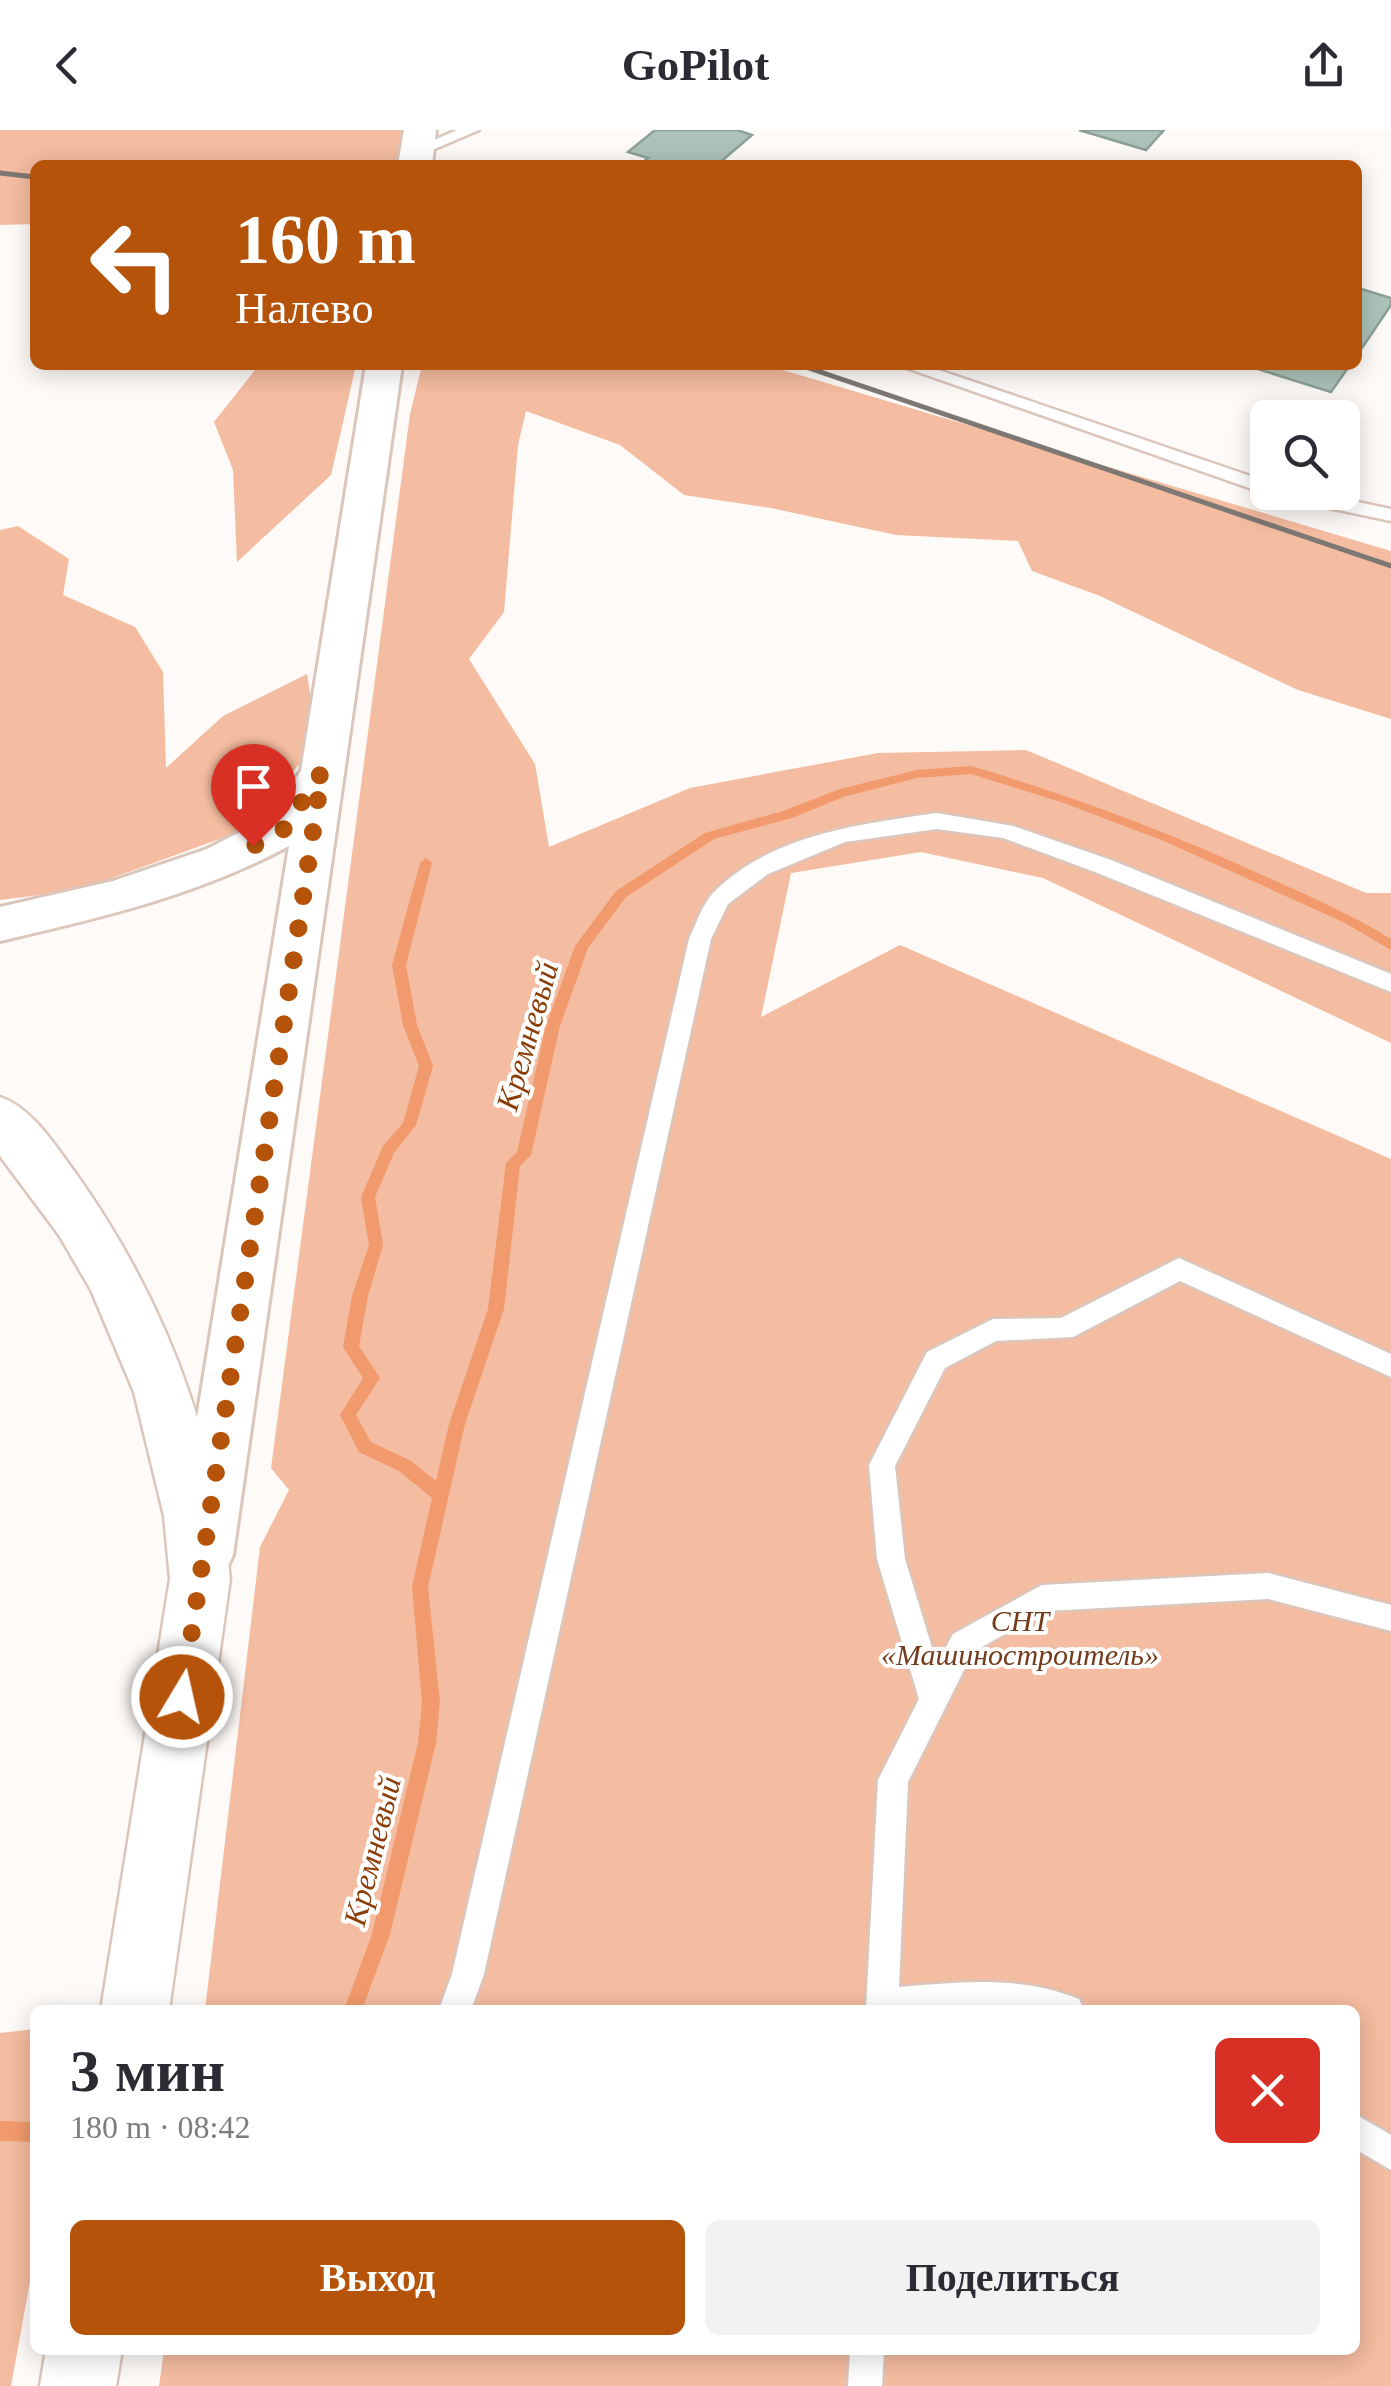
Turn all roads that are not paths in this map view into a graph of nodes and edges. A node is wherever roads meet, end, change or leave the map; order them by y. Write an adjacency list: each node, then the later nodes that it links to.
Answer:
1 (471, 130): 2 (lane)
2 (417, 148)
3 (383, 370): 8 (street)
4 (922, 370): 5 (lane)
5 (1250, 482)
6 (1360, 509): 7 (lane)
7 (1391, 515)
8 (322, 772): 9 (street); 13 (street)
9 (0, 924)
10 (1391, 983): 17 (lane)
11 (0, 1118): 13 (main road)
12 (1391, 1366): 15 (lane)
13 (200, 1579): 16 (main road)
14 (1391, 1618): 15 (lane)
15 (934, 1701): 18 (lane)
16 (136, 2005)
17 (456, 2005)
18 (883, 2005)
19 (901, 2005): 20 (lane)
20 (1046, 2005)
21 (1360, 2133): 22 (lane)
22 (1391, 2154)
23 (83, 2355): 25 (main road)
24 (867, 2355): 26 (lane)
25 (78, 2386)
26 (865, 2386)

